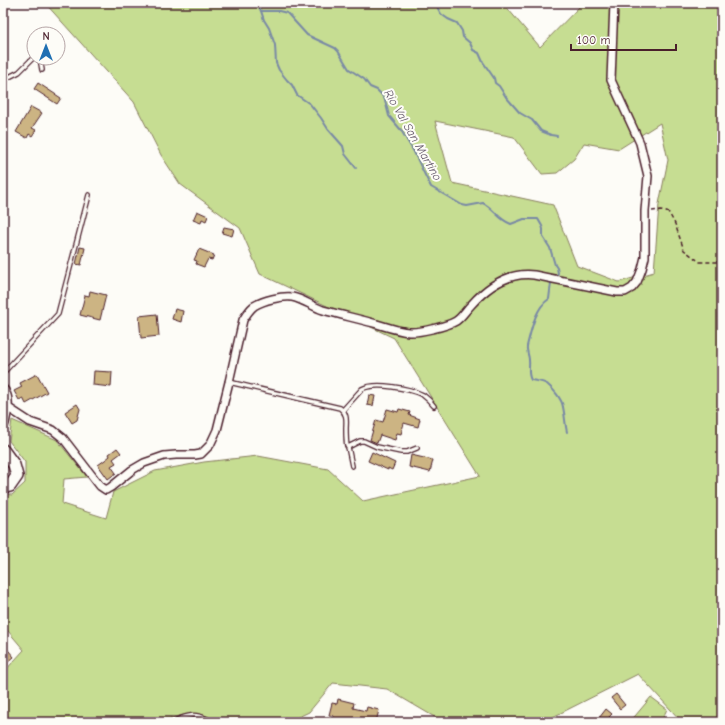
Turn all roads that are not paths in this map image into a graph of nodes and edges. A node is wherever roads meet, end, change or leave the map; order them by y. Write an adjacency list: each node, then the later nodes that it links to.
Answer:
1 (614, 3): 8 (street)
2 (26, 65): 5 (lane)
3 (41, 66): 4 (lane)
4 (42, 70)
5 (3, 80)
6 (89, 195): 7 (lane)
7 (3, 373)
8 (229, 382): 11 (street); 12 (lane)
9 (3, 391): 11 (street)
10 (434, 406): 12 (lane)
11 (7, 407): 13 (street)
12 (343, 410): 14 (lane)
13 (3, 423)
14 (348, 447): 15 (lane); 17 (lane)
15 (417, 448)
16 (3, 450): 18 (street)
17 (352, 466)
18 (3, 487)
19 (171, 722): 20 (lane)
20 (208, 722)

